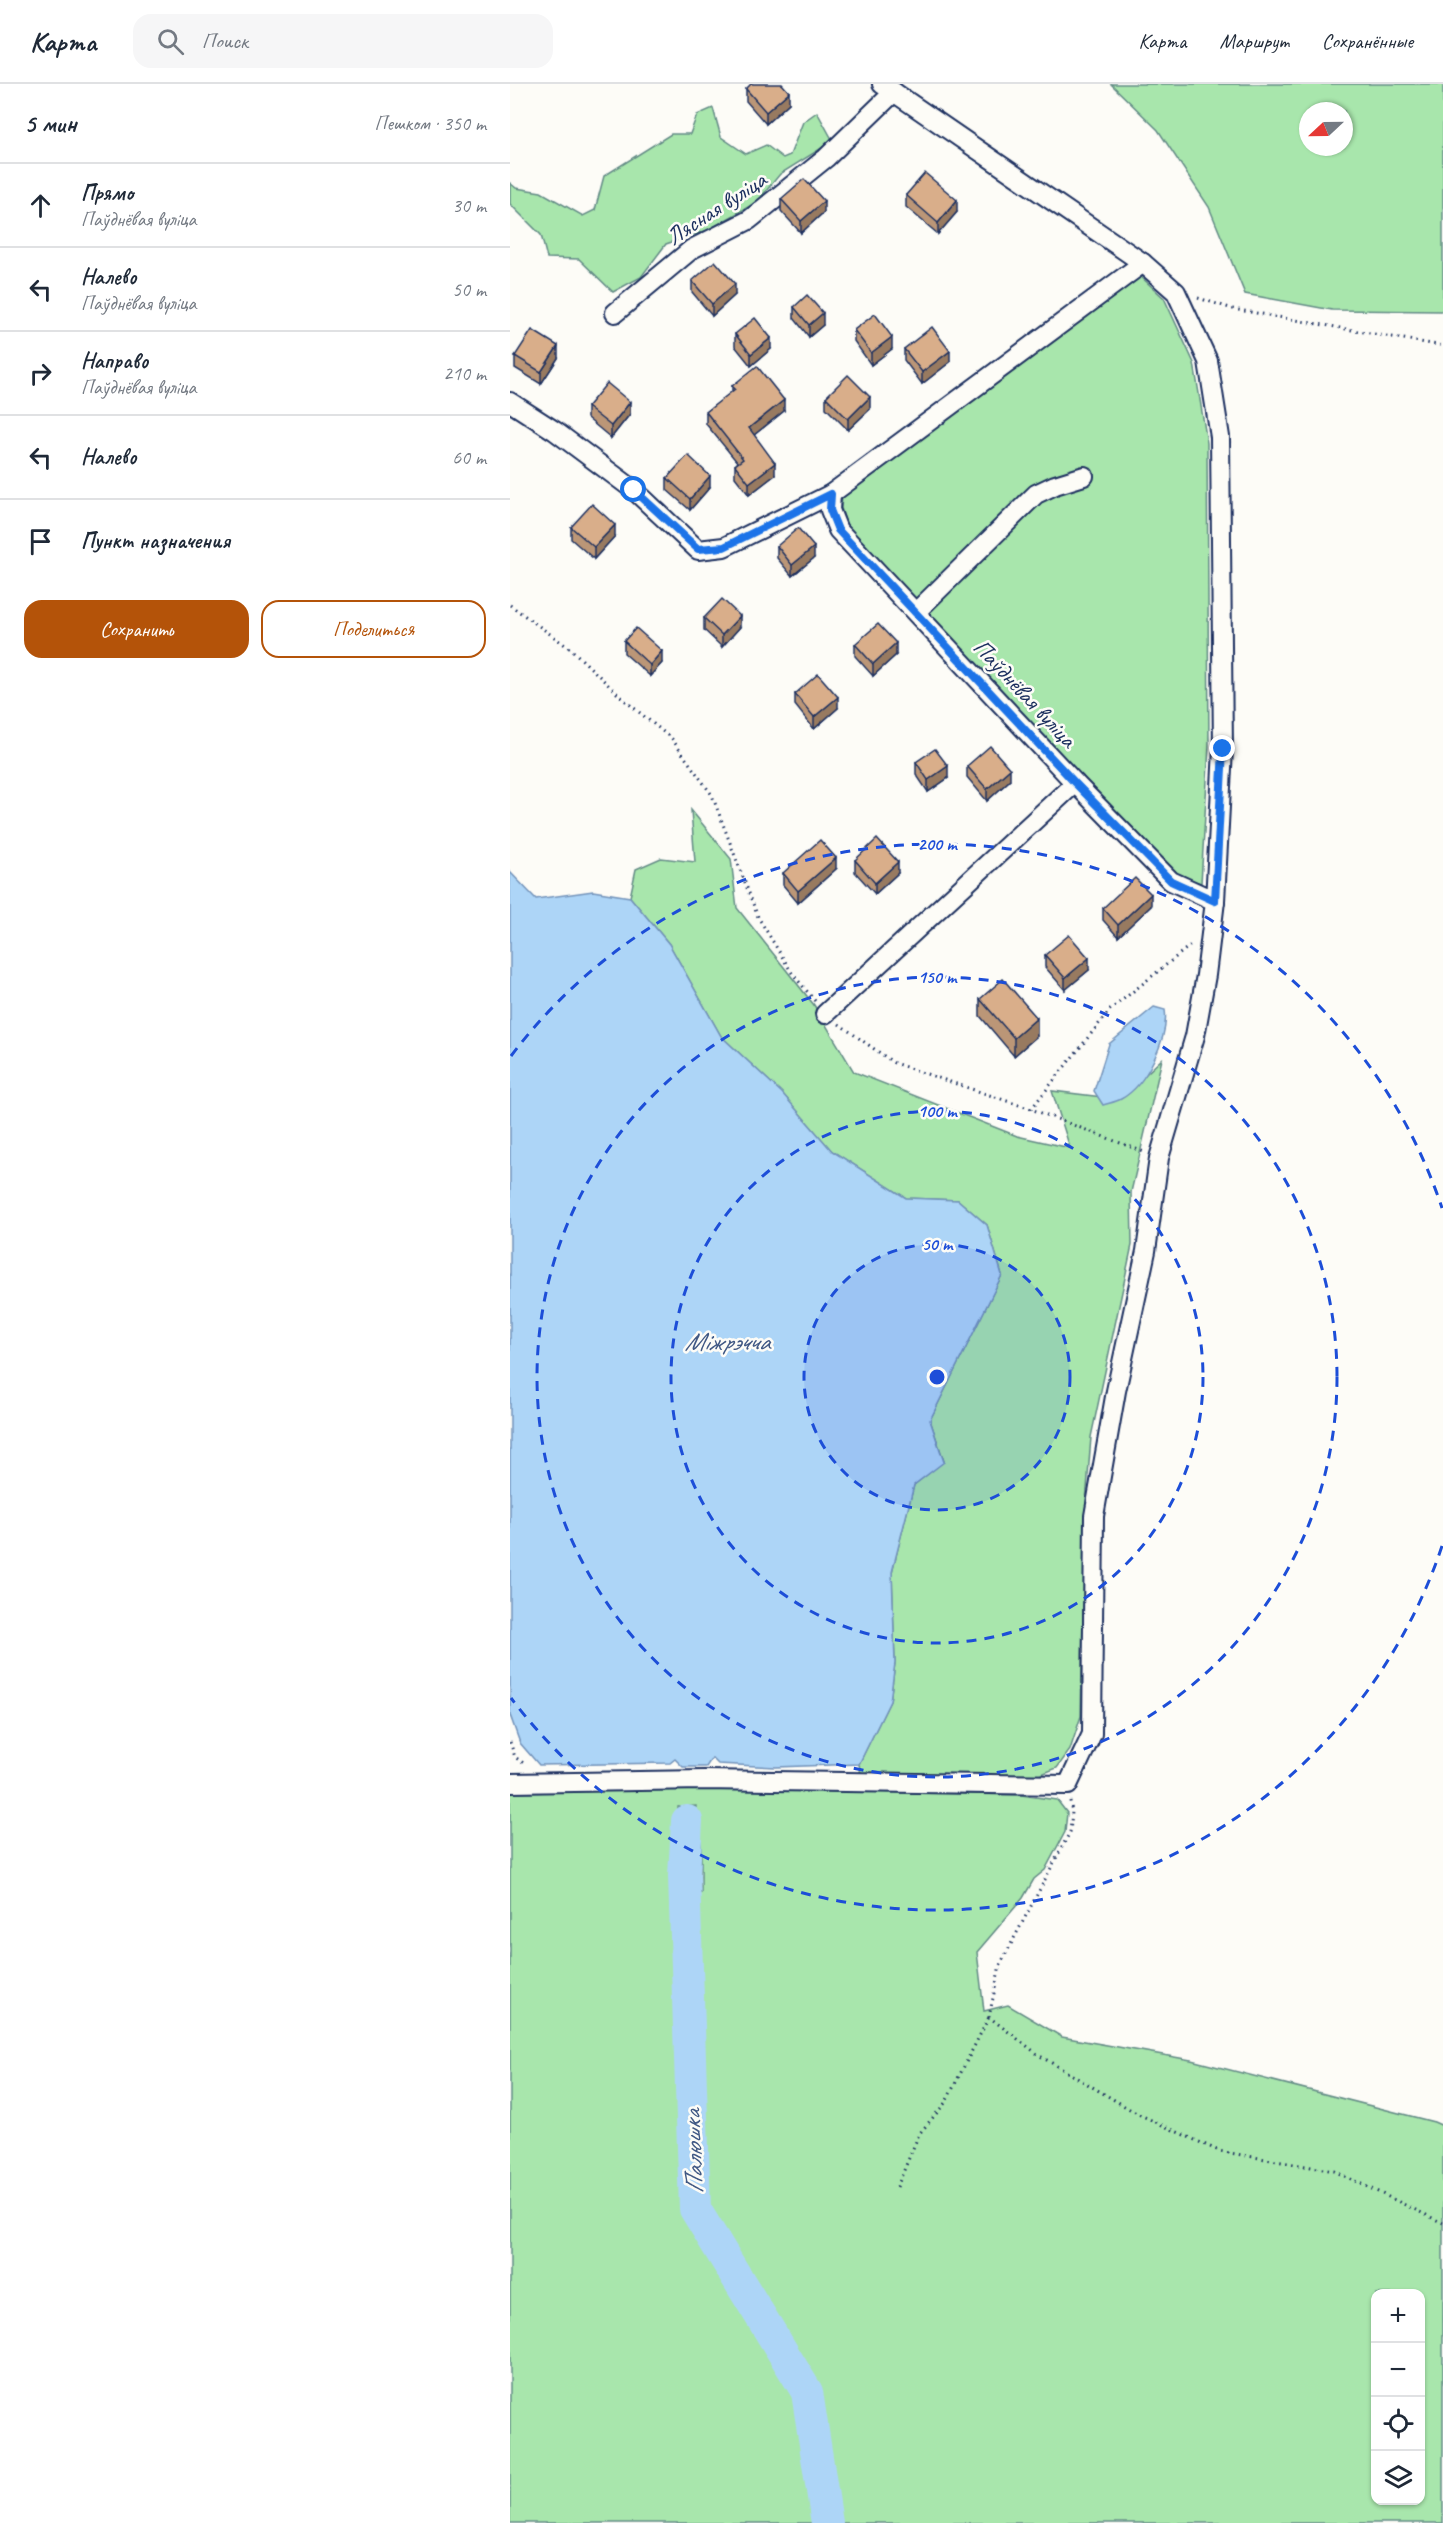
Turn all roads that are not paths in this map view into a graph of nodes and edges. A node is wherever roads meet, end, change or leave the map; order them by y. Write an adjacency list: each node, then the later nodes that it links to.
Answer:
1 (888, 88): 2 (street); 3 (street, Лясная вуліца)
2 (1143, 263): 6 (street); 9 (street)
3 (615, 313)
4 (510, 402): 6 (street)
5 (1084, 476): 7 (street)
6 (831, 494): 7 (street, Паўднёвая вуліца)
7 (916, 612): 8 (street, Паўднёвая вуліца)
8 (1075, 783): 9 (street, Паўднёвая вуліца); 10 (street)
9 (1215, 901): 11 (street)
10 (825, 1014)
11 (510, 1783)

